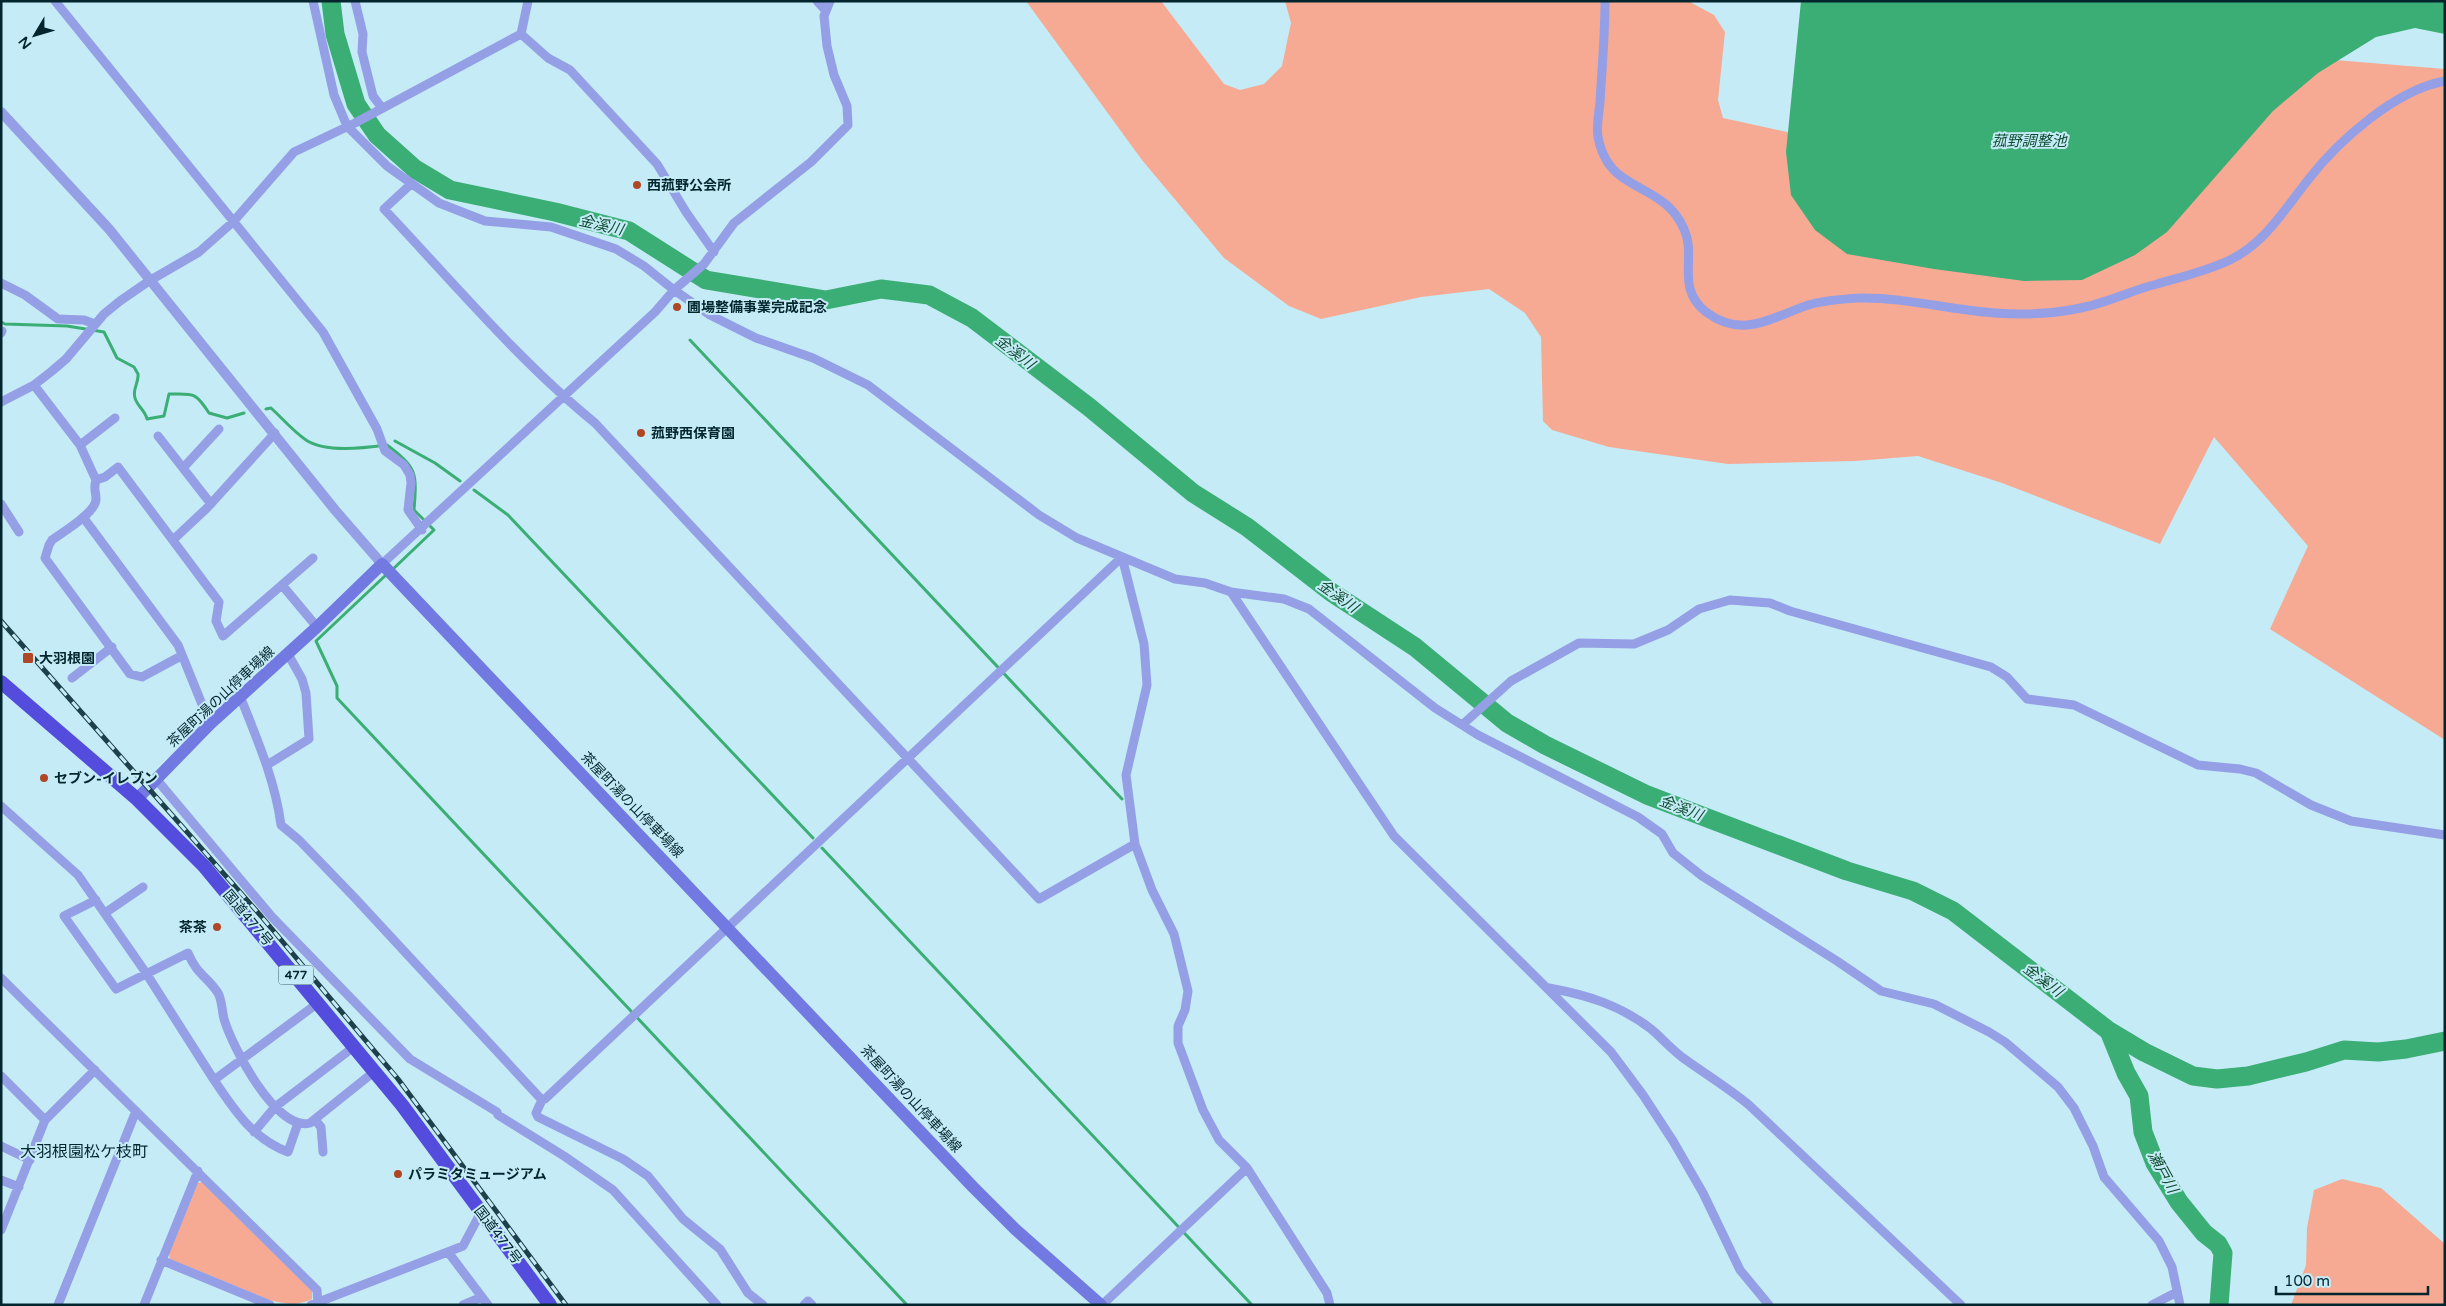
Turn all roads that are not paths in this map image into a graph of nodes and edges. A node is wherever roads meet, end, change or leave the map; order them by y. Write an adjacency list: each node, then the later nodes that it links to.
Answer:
1 (55, 1): 15 (street)
2 (313, 1): 13 (street)
3 (355, 1): 11 (street)
4 (816, 1): 8 (street)
5 (830, 1): 8 (street)
6 (1604, 1): 10 (street)
7 (528, 2): 9 (street)
8 (826, 10): 16 (street)
9 (520, 34): 11 (street); 16 (street)
10 (2445, 81)
11 (381, 109): 13 (street)
12 (1, 112): 17 (street)
13 (351, 124): 14 (street); 15 (street)
14 (411, 184): 19 (street); 22 (street)
15 (233, 222): 17 (street); 34 (street)
16 (713, 254): 19 (street)
17 (150, 281): 20 (street); 26 (street)
18 (1, 283): 20 (street)
19 (674, 290): 22 (street); 37 (street)
20 (94, 325): 21 (street)
21 (34, 385): 23 (street); 28 (street)
22 (562, 396): 34 (street); 51 (street)
23 (1, 402)
24 (115, 418): 28 (street)
25 (219, 428): 29 (street)
26 (275, 434): 32 (street); 39 (street)
27 (158, 436): 29 (street)
28 (80, 445): 30 (street)
29 (183, 468): 32 (street)
30 (96, 480): 33 (street); 36 (street)
31 (1, 504): 35 (street)
32 (211, 504): 36 (street)
33 (83, 517): 43 (street); 45 (street)
34 (422, 529): 39 (street)
35 (19, 532)
36 (174, 539): 40 (street)
37 (1122, 557): 41 (street); 51 (street); 57 (street)
38 (313, 558): 40 (street)
39 (384, 566): 42 (main road, 茶屋町湯の山停車場線); 61 (main road, 茶屋町湯の山停車場線)
40 (282, 585): 42 (street)
41 (1231, 592): 49 (street); 64 (street)
42 (317, 627): 44 (main road, 茶屋町湯の山停車場線)
43 (112, 647): 45 (street); 46 (street)
44 (288, 654): 48 (main road, 茶屋町湯の山停車場線); 52 (street)
45 (181, 656): 50 (street)
46 (72, 678)
47 (1, 682): 54 (highway, 国道477号 / 477)
48 (240, 696): 50 (main road, 茶屋町湯の山停車場線); 52 (street)
49 (1465, 723): 56 (street); 90 (street)
50 (210, 724): 53 (main road, 茶屋町湯の山停車場線)
51 (908, 759): 57 (street); 61 (street)
52 (267, 766): 72 (street)
53 (157, 780): 54 (main road, 茶屋町湯の山停車場線); 98 (street)
54 (137, 799): 65 (highway, 国道477号 / 477)
55 (1, 806): 59 (street)
56 (2445, 835)
57 (1135, 844): 82 (street)
58 (143, 887): 60 (street)
59 (96, 900): 60 (street); 62 (street)
60 (105, 913): 62 (street)
61 (728, 927): 72 (street); 102 (main road, 茶屋町湯の山停車場線)
62 (146, 973): 67 (street); 71 (street)
63 (1, 978): 68 (street)
64 (1549, 988): 104 (street); 105 (street)
65 (318, 1003): 66 (highway, 国道477号 / 477); 67 (street)
66 (355, 1046): 69 (highway, 国道477号 / 477); 73 (street)
67 (241, 1061): 71 (street); 73 (street)
68 (95, 1070): 74 (street); 75 (street)
69 (375, 1071): 76 (street); 86 (highway, 国道477号 / 477)
70 (1, 1076): 75 (street)
71 (214, 1080): 78 (street)
72 (542, 1100): 99 (street)
73 (275, 1107): 77 (street); 78 (street)
74 (136, 1111): 83 (street); 93 (street)
75 (46, 1120): 81 (street)
76 (315, 1120): 77 (street); 80 (street)
77 (298, 1123): 78 (street)
78 (254, 1132)
79 (1, 1146): 81 (street)
80 (323, 1152)
81 (30, 1160): 85 (street)
82 (1247, 1168): 102 (street); 103 (street)
83 (198, 1171): 89 (street); 92 (street)
84 (1, 1180): 85 (street)
85 (19, 1187): 87 (street)
86 (481, 1212): 88 (street); 97 (highway, 国道477号 / 477)
87 (1, 1230)
88 (448, 1252): 91 (street); 92 (street)
89 (162, 1260): 94 (street); 95 (street)
90 (2177, 1292): 106 (street); 107 (street)
91 (485, 1301): 96 (street)
92 (316, 1304)
93 (58, 1305)
94 (144, 1305)
95 (270, 1305)
96 (463, 1305)
97 (550, 1305)
98 (717, 1305)
99 (763, 1305)
100 (804, 1305): 101 (street)
101 (812, 1305)
102 (1102, 1305)
103 (1330, 1305)
104 (1769, 1305)
105 (1961, 1305)
106 (2152, 1305)
107 (2180, 1305)

